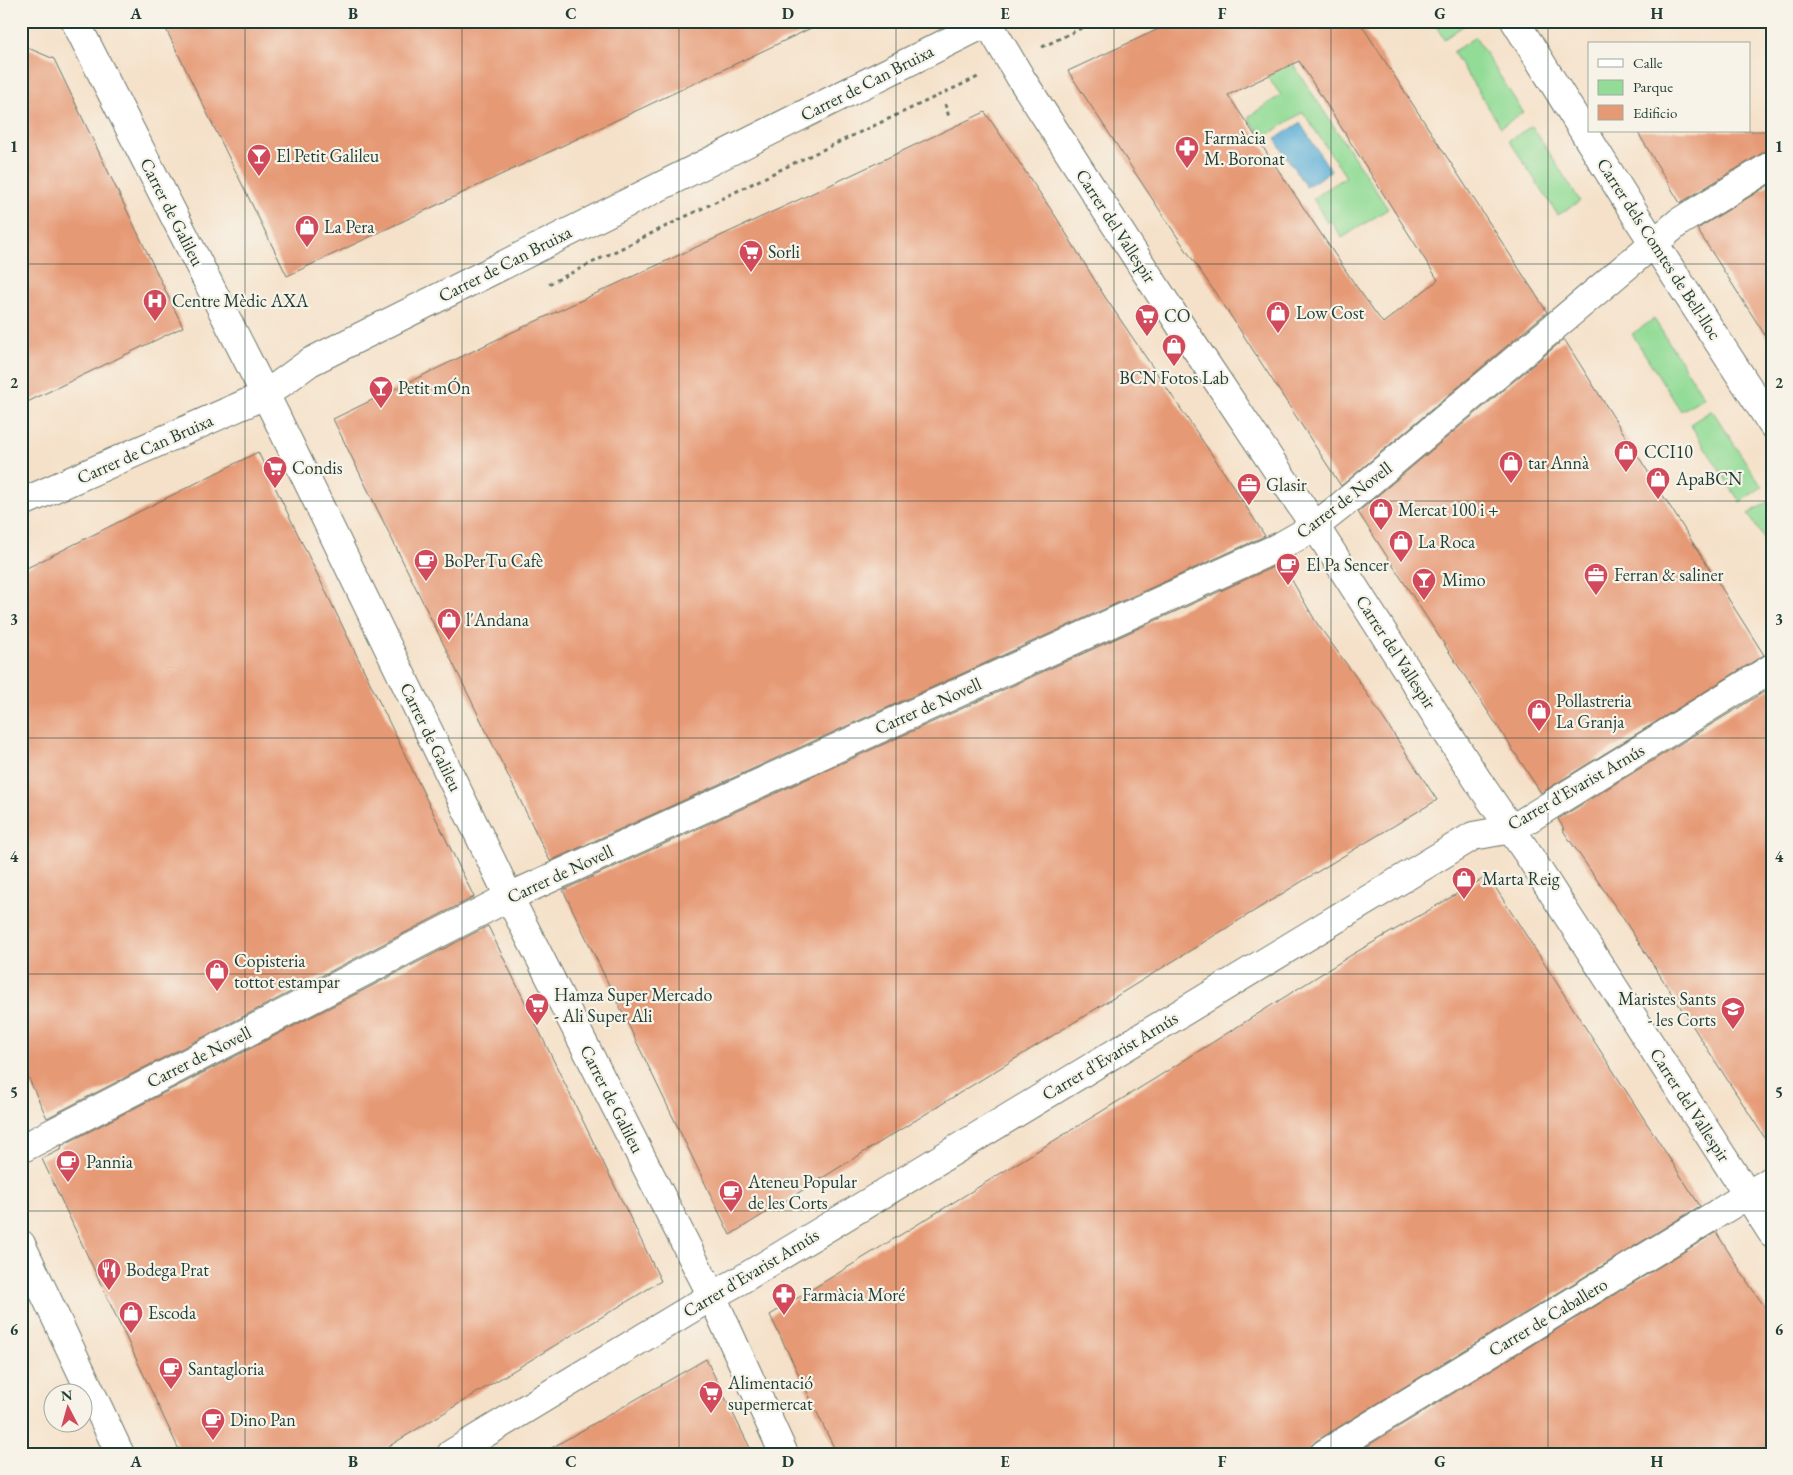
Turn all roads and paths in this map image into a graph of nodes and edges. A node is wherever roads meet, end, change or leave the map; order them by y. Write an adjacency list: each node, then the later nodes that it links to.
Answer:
1 (74, 21): 12 (street, Carrer de Galileu)
2 (1096, 21): 5 (path)
3 (1515, 21): 10 (street, Carrer dels Comtes de Bell-lloc)
4 (988, 22): 12 (street, Carrer de Can Bruixa); 15 (street, Carrer del Vallespir)
5 (1038, 48)
6 (963, 84): 11 (path)
7 (944, 104): 8 (path)
8 (950, 117)
9 (1772, 166): 10 (street, Carrer de Novell)
10 (1654, 243): 13 (street, Carrer dels Comtes de Bell-lloc); 15 (street, Carrer de Novell)
11 (542, 288)
12 (264, 395): 14 (street, Carrer de Can Bruixa); 18 (street, Carrer de Galileu)
13 (1772, 424)
14 (21, 503)
15 (1314, 527): 17 (street, Carrer del Vallespir); 18 (street, Carrer de Novell)
16 (1772, 668): 17 (street, Carrer d'Evarist Arnús)
17 (1512, 829): 21 (street, Carrer del Vallespir); 24 (street, Carrer d'Evarist Arnús)
18 (509, 897): 19 (street, Carrer de Novell); 24 (street, Carrer de Galileu)
19 (21, 1149)
20 (1772, 1180): 21 (street, Carrer de Caballero)
21 (1747, 1194): 22 (street, Carrer del Vallespir); 28 (street, Carrer de Caballero)
22 (1772, 1232)
23 (21, 1244): 25 (street)
24 (712, 1296): 26 (street, Carrer d'Evarist Arnús); 27 (street, Carrer de Galileu)
25 (120, 1454)
26 (451, 1454)
27 (784, 1454)
28 (1324, 1454)

